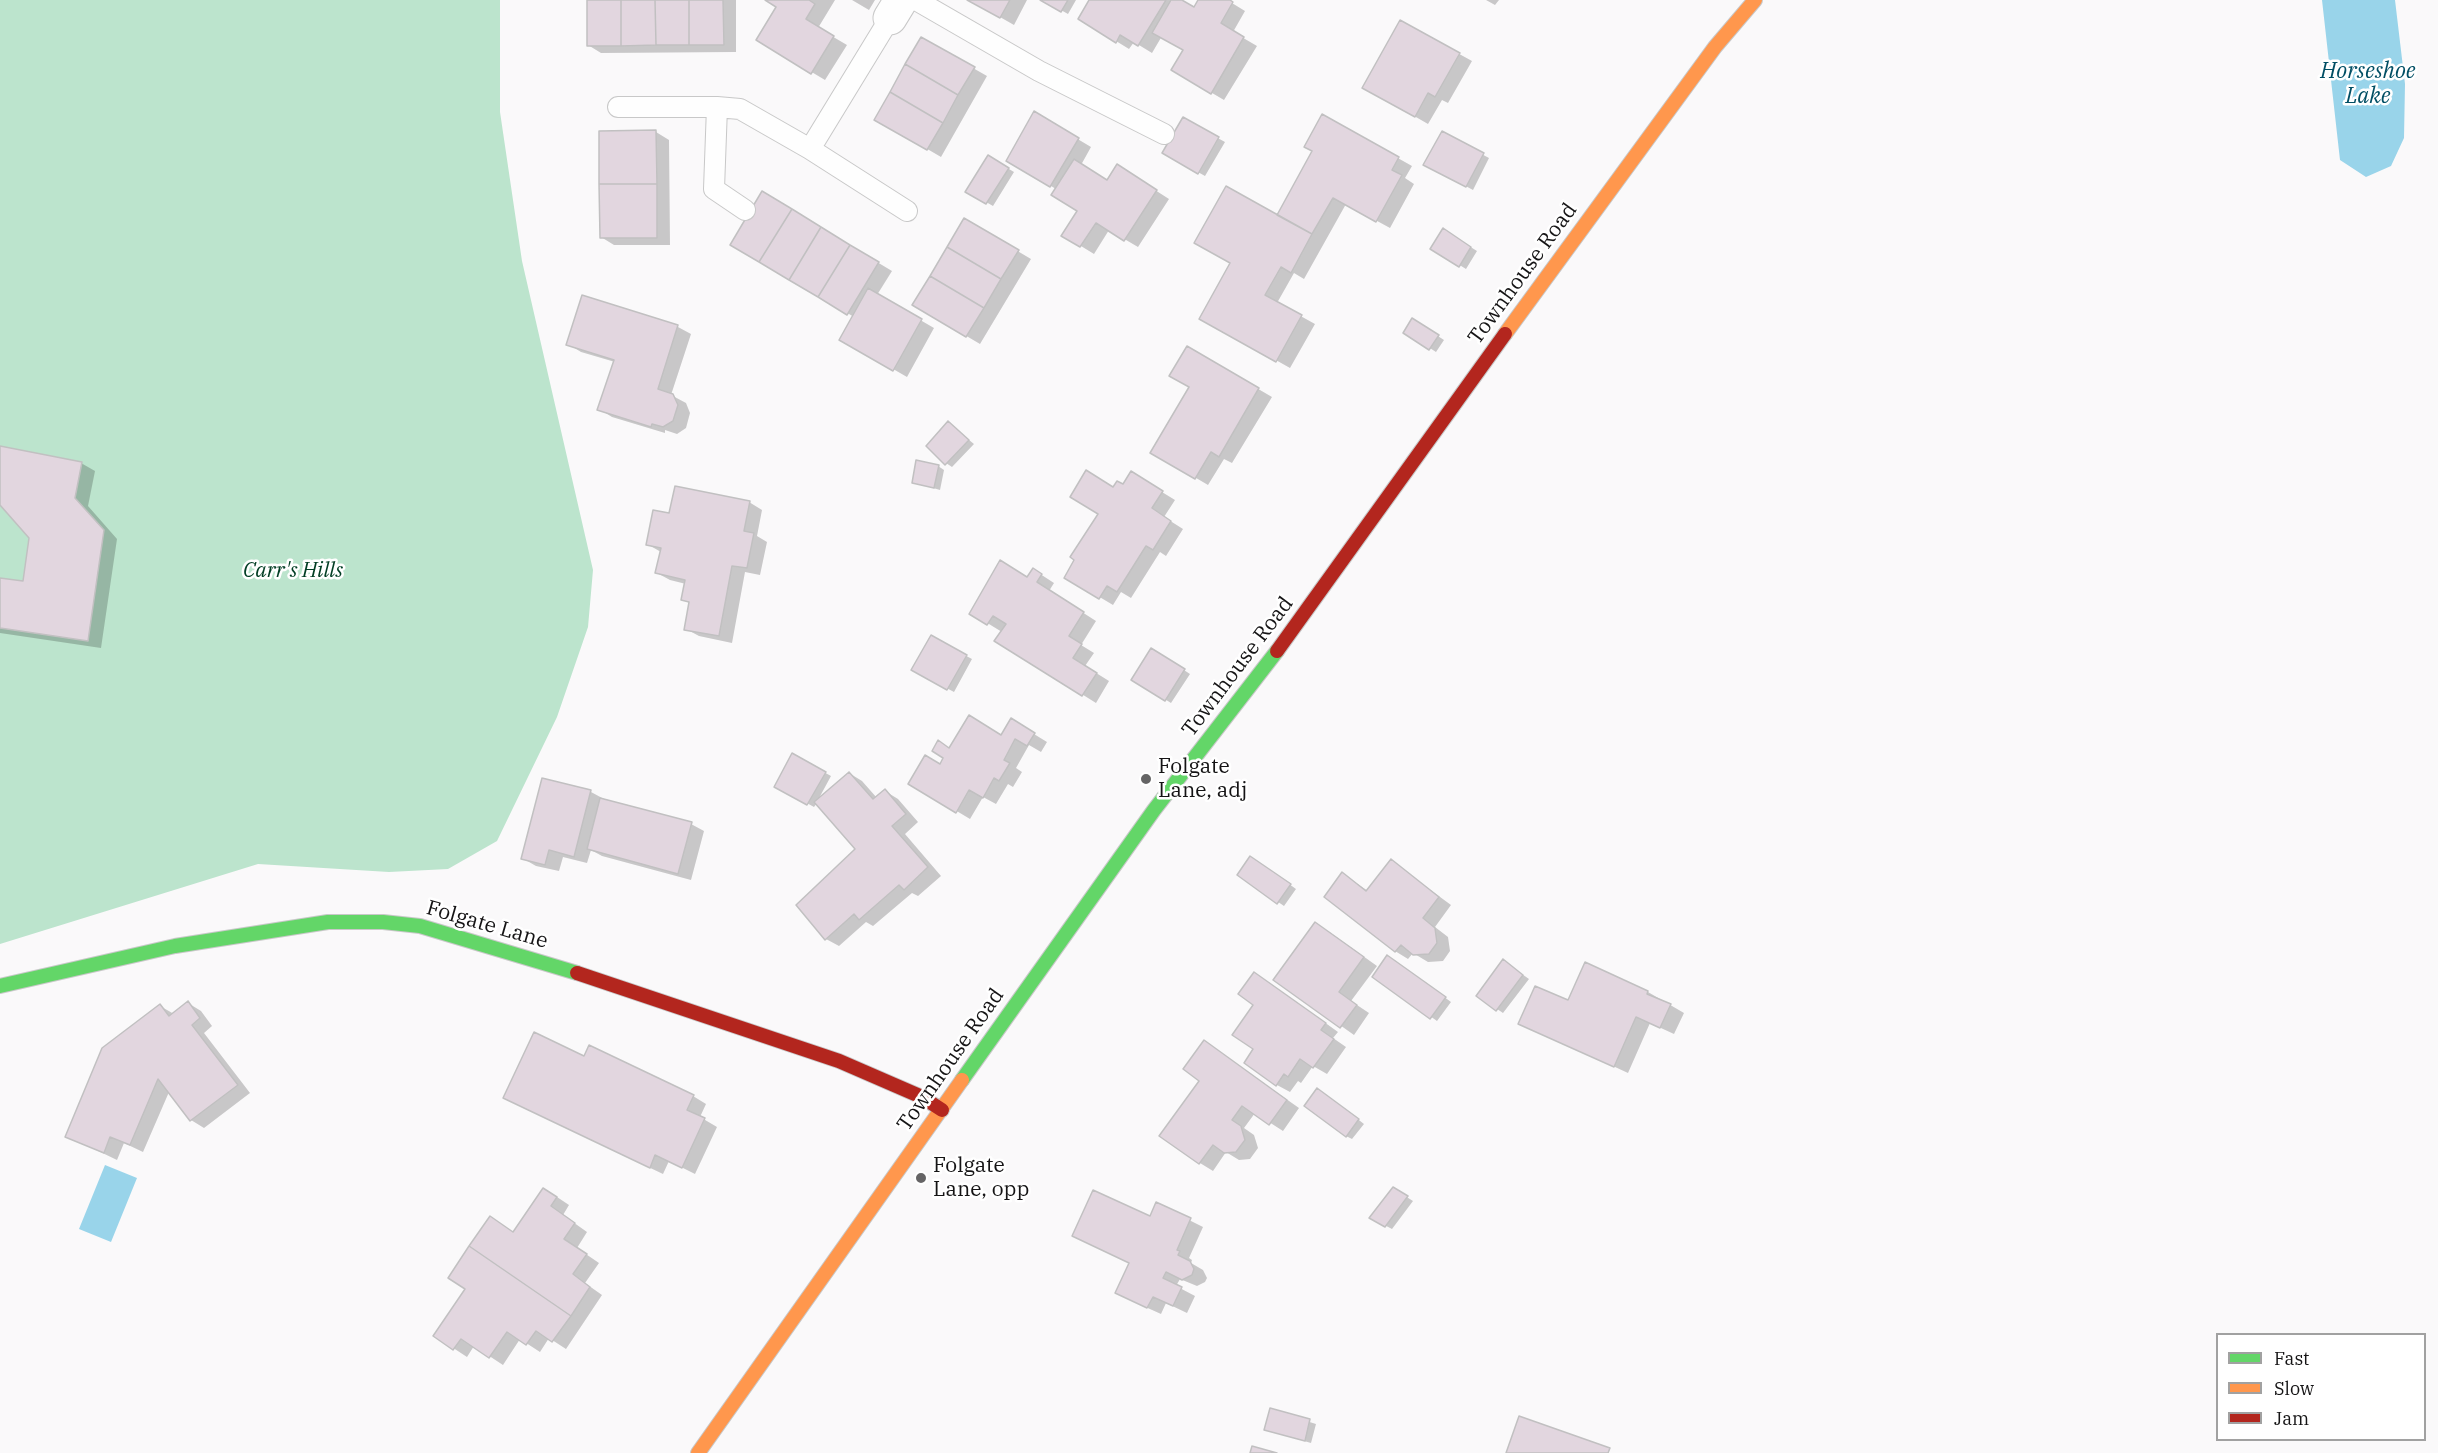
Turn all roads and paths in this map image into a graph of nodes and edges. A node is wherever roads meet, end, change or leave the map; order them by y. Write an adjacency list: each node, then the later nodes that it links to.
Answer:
1 (916, 0): 6 (lane)
2 (1755, 0): 11 (street, Townhouse Road)
3 (895, 9): 7 (lane)
4 (618, 107): 5 (lane)
5 (717, 107): 7 (lane); 8 (lane)
6 (1164, 134)
7 (810, 148): 9 (lane)
8 (745, 210)
9 (908, 212)
10 (0, 986): 11 (street, Folgate Lane)
11 (942, 1110): 12 (street, Townhouse Road)
12 (698, 1453)

